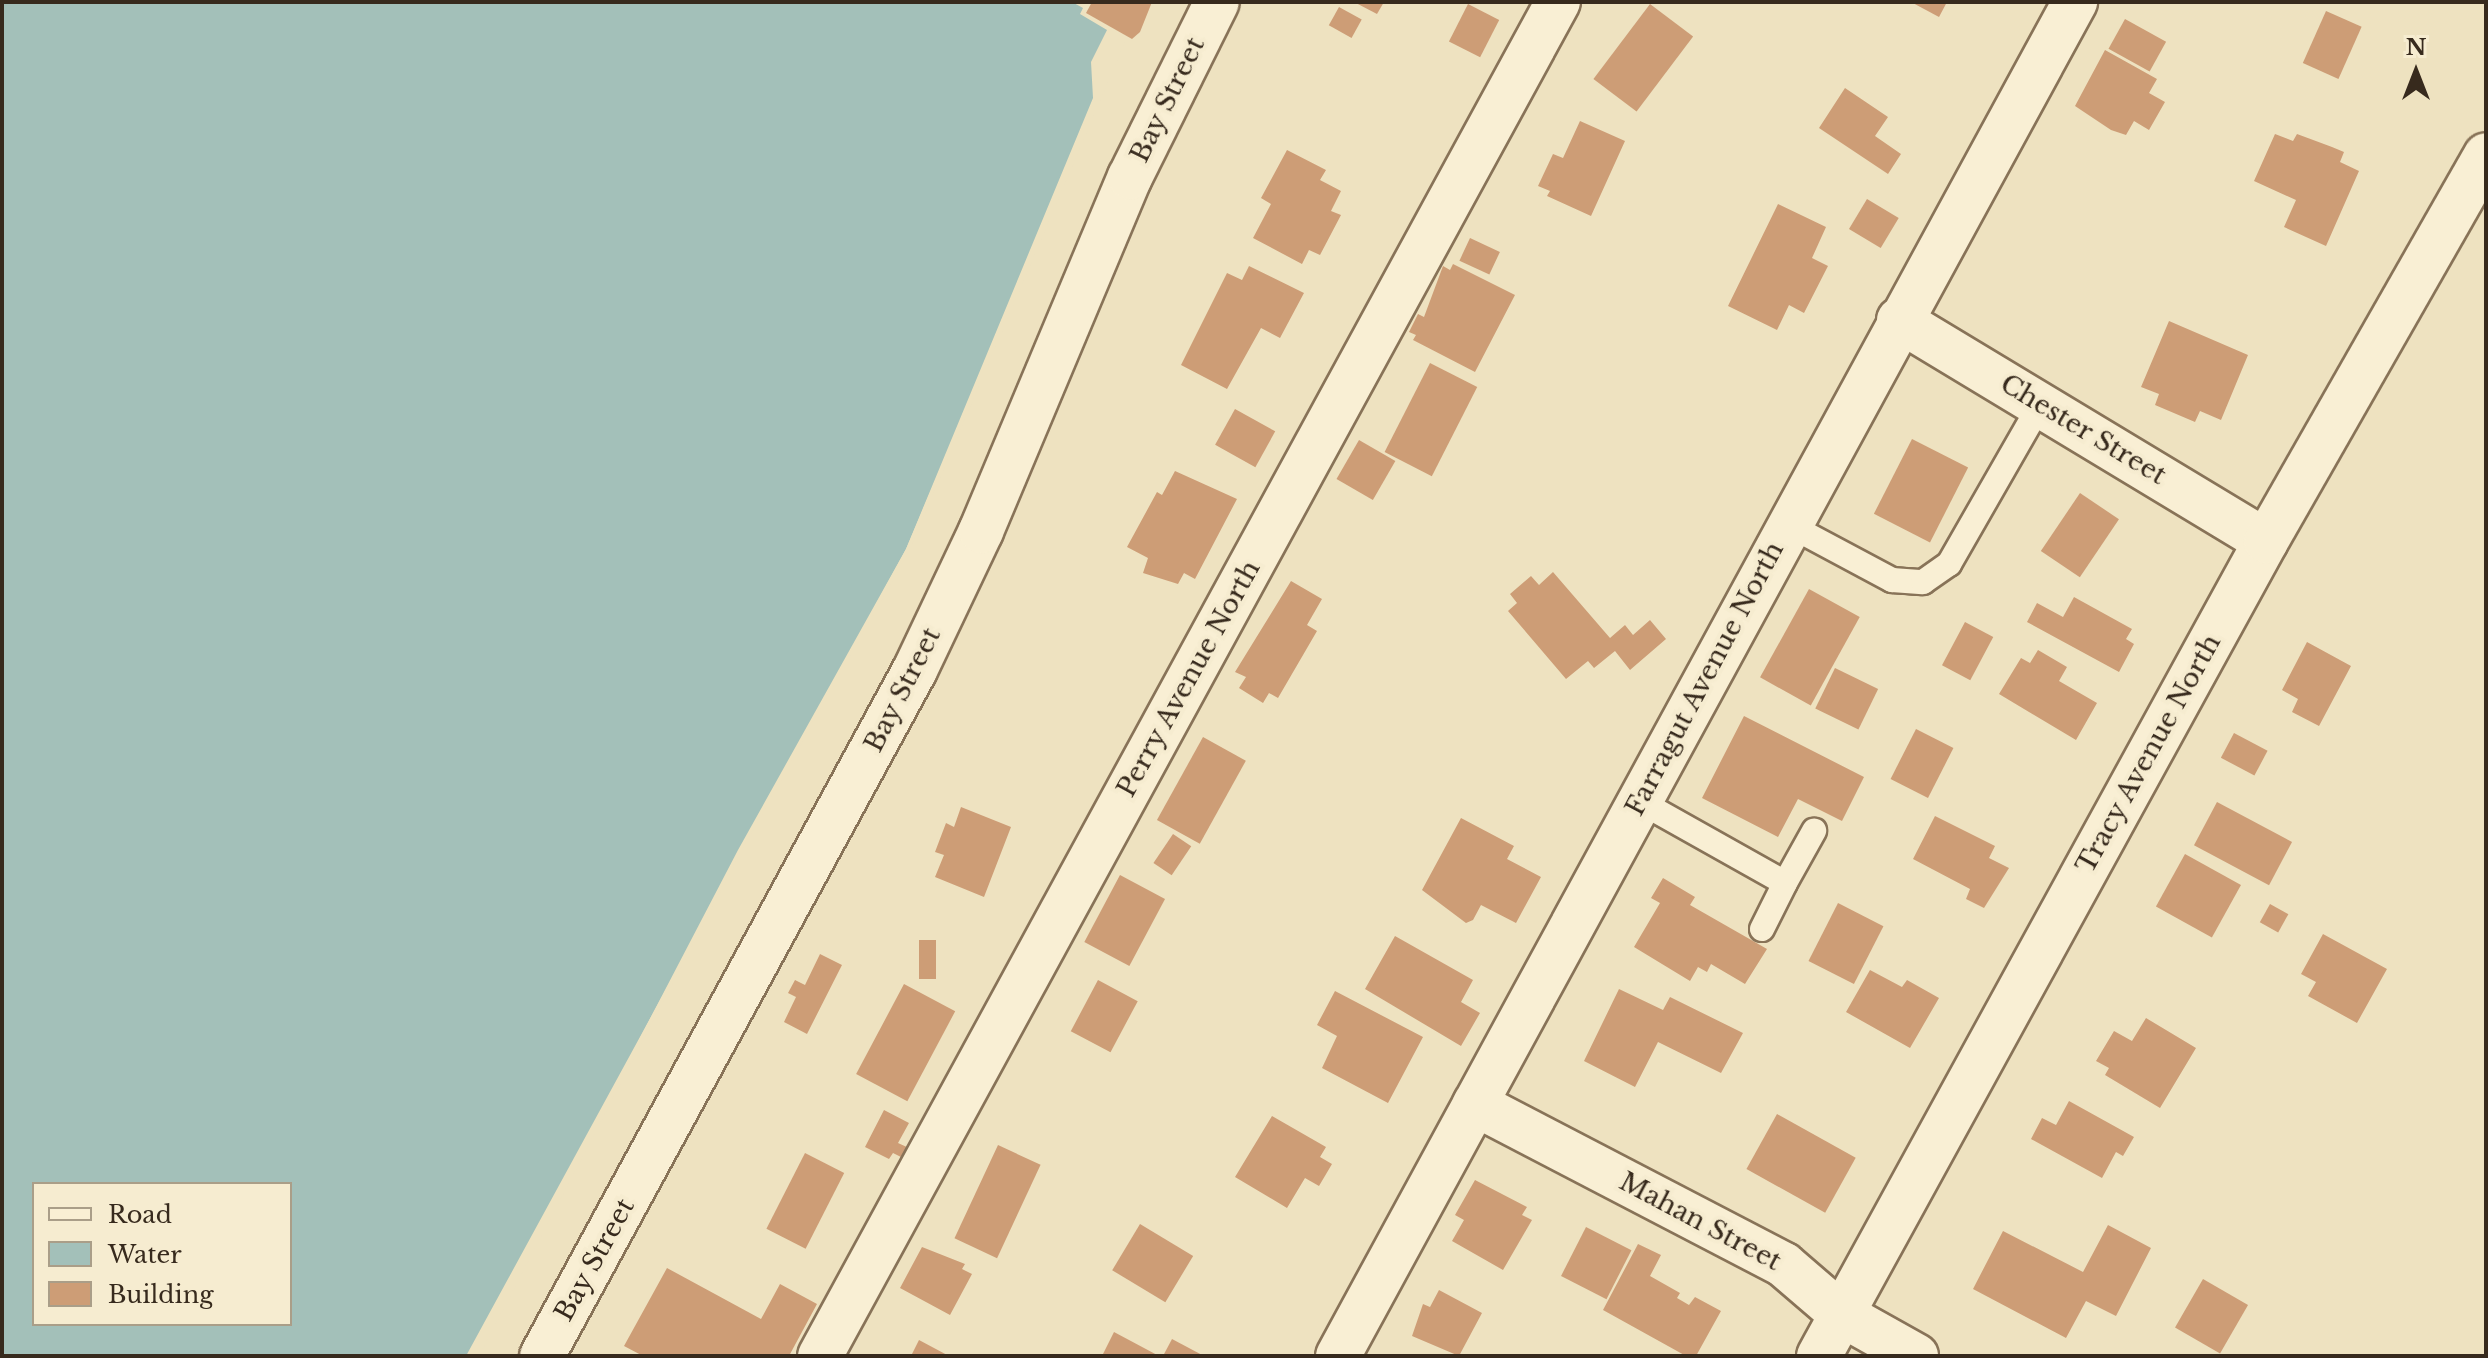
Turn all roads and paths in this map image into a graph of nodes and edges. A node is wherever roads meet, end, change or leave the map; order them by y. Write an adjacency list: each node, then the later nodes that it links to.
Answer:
1 (1217, 2): 15 (street, Bay Street)
2 (1558, 2): 16 (street, Perry Avenue North)
3 (2075, 2): 5 (street, Farragut Avenue North)
4 (2486, 155): 8 (street, Tracy Avenue North)
5 (1899, 320): 6 (street, Chester Street); 7 (street, Farragut Avenue North)
6 (2040, 405): 7 (lane); 8 (street, Chester Street)
7 (1789, 525): 9 (street, Farragut Avenue North)
8 (2266, 541): 14 (street, Tracy Avenue North)
9 (1639, 801): 11 (lane); 13 (street, Farragut Avenue North)
10 (1814, 831): 11 (lane)
11 (1785, 883): 12 (lane)
12 (1762, 929)
13 (1475, 1104): 14 (street, Mahan Street); 17 (street, Farragut Avenue North)
14 (1841, 1314): 18 (street, Tracy Avenue North); 19 (street, Mahan Street)
15 (542, 1356)
16 (820, 1356)
17 (1338, 1356)
18 (1819, 1356)
19 (1916, 1356)

